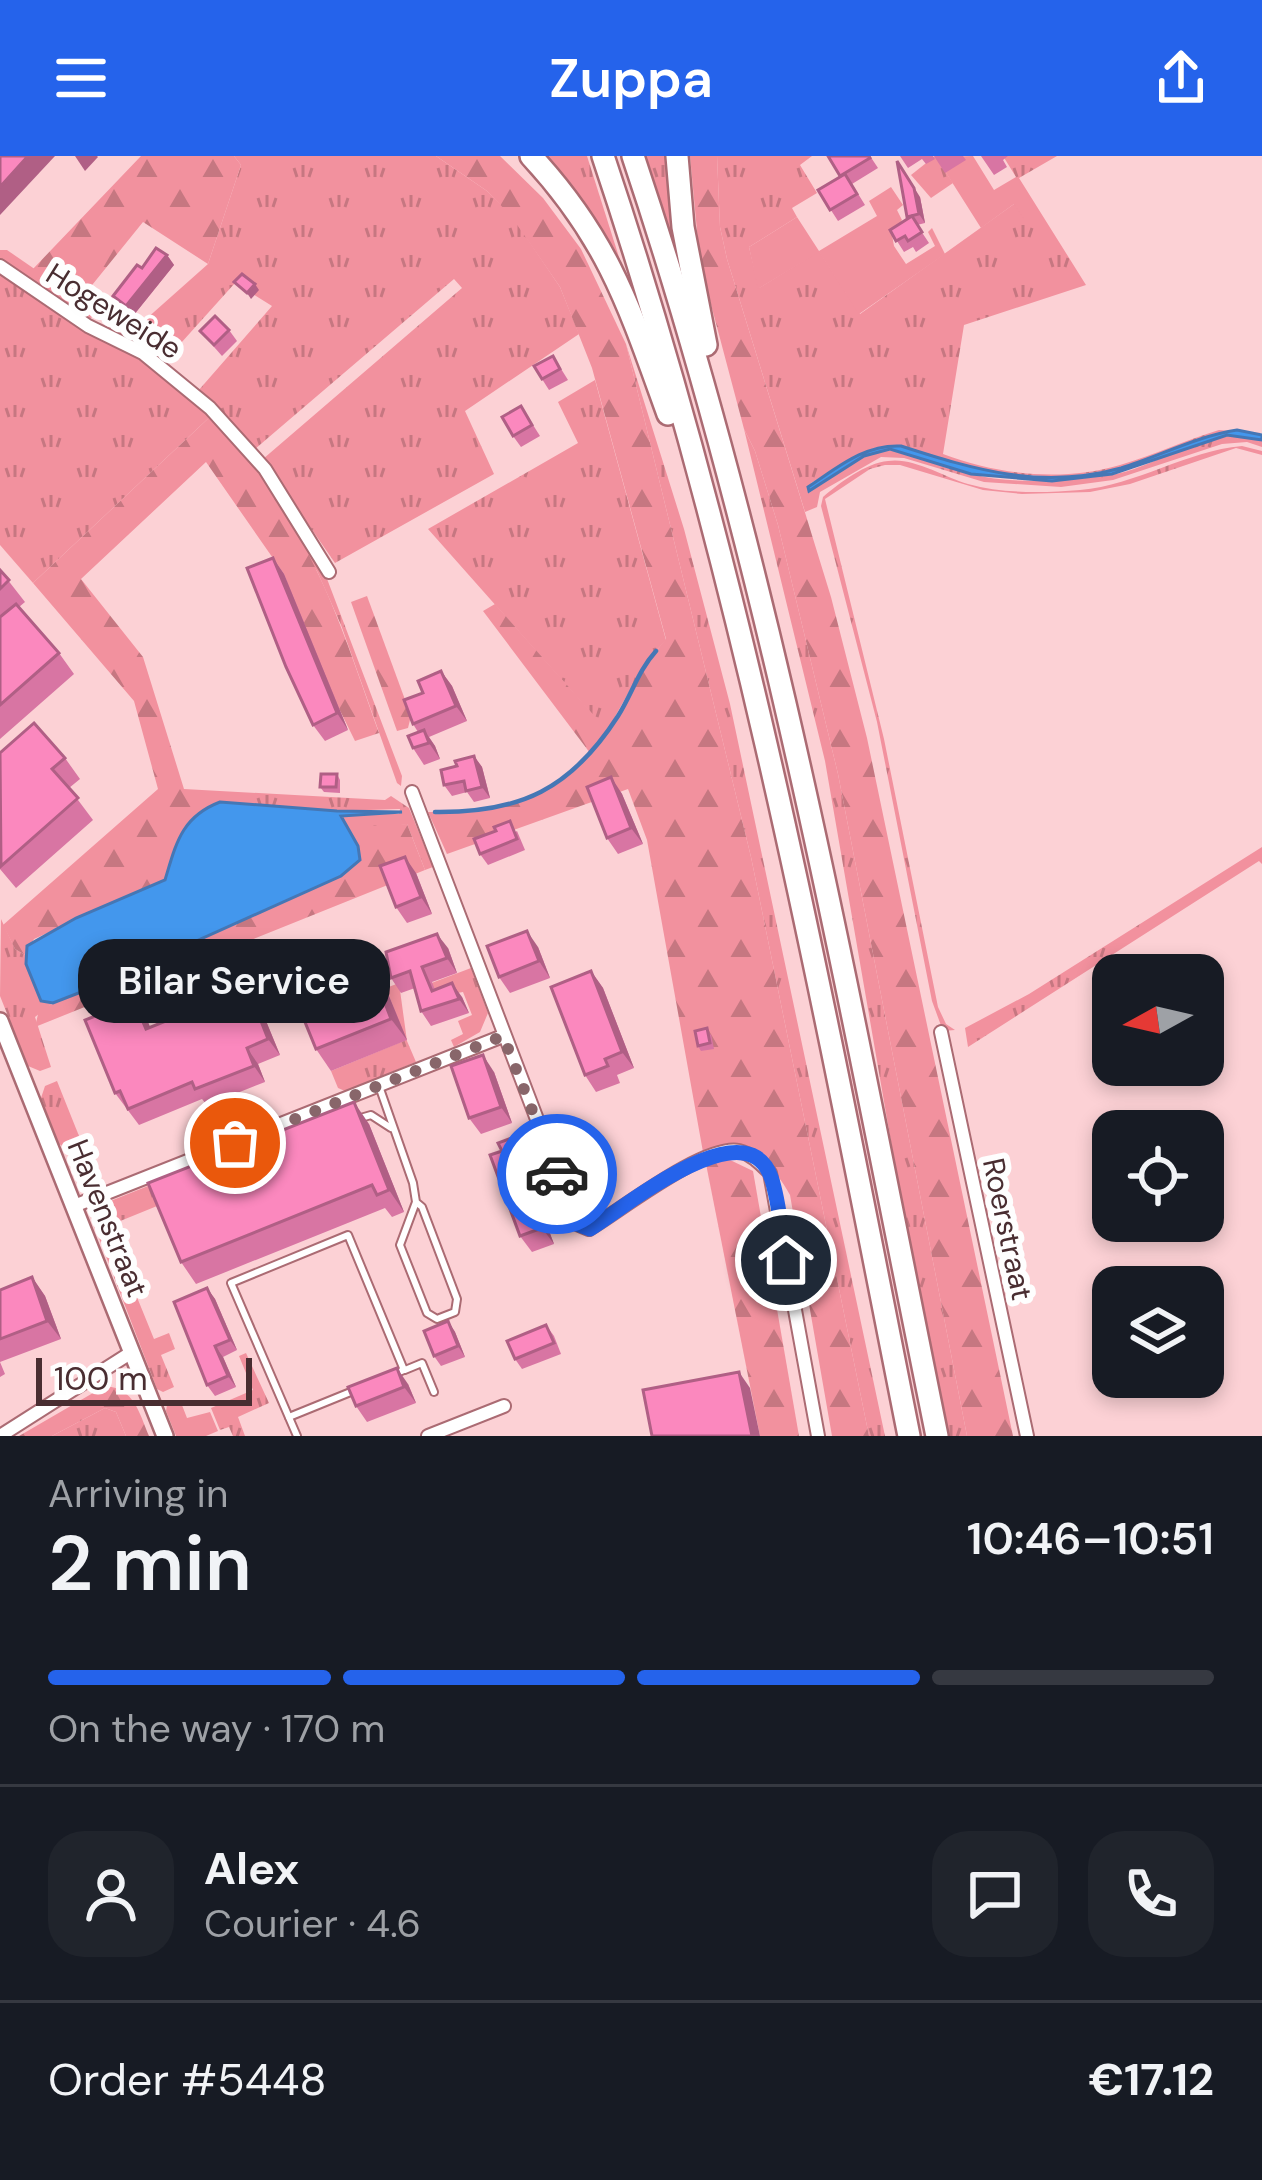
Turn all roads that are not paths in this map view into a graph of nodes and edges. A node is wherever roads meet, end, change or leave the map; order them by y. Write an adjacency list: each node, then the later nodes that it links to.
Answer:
1 (531, 156): 7 (highway)
2 (603, 156): 7 (highway)
3 (633, 156): 6 (highway)
4 (677, 156): 6 (highway)
5 (0, 266): 8 (street, Hogeweide)
6 (728, 467): 31 (highway)
7 (720, 555): 30 (highway)
8 (329, 572)
9 (412, 793): 12 (street)
10 (0, 1021): 17 (street, Havenstraat)
11 (941, 1032): 32 (street, Roerstraat)
12 (503, 1036): 13 (street); 29 (street)
13 (379, 1086): 15 (lane); 17 (street)
14 (346, 1124): 15 (lane)
15 (391, 1127): 16 (lane)
16 (416, 1202): 16 (lane)
17 (74, 1206): 18 (street, Havenstraat)
18 (132, 1352): 25 (street); 26 (street, Havenstraat)
19 (404, 1370): 20 (lane); 22 (lane); 24 (lane)
20 (388, 1376)
21 (373, 1383): 24 (lane)
22 (434, 1392)
23 (504, 1406): 28 (street)
24 (289, 1418): 27 (lane)
25 (0, 1436)
26 (165, 1436)
27 (297, 1436)
28 (428, 1436)
29 (818, 1436)
30 (909, 1436)
31 (937, 1436)
32 (1028, 1436)

